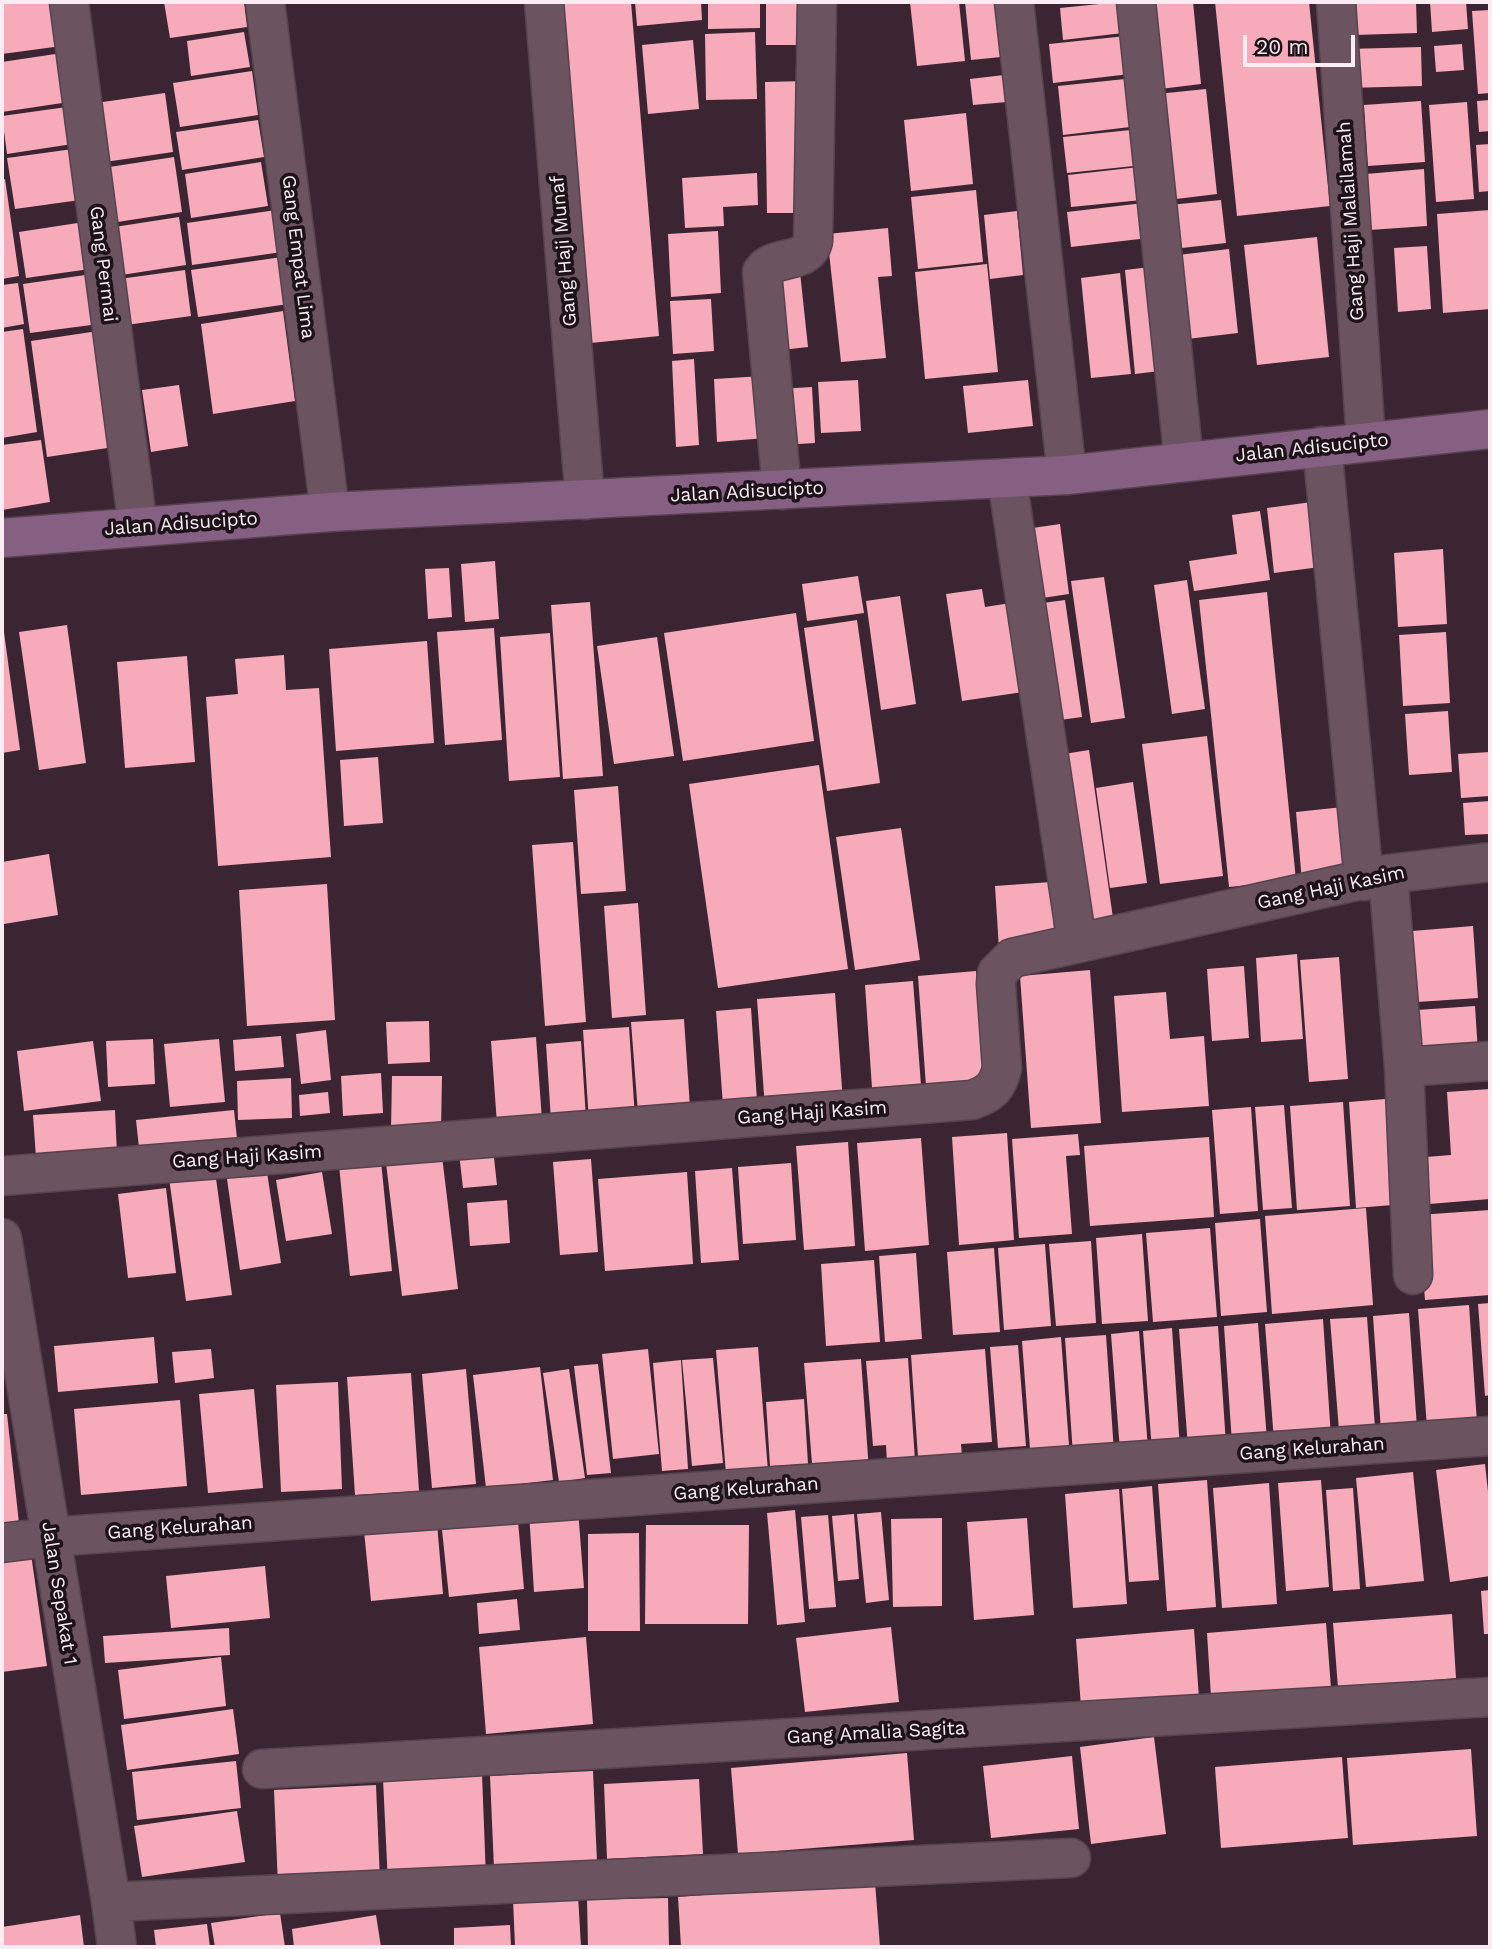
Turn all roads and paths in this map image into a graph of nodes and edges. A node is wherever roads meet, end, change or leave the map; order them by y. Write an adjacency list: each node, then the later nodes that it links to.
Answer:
1 (69, 2): 17 (street, Gang Permai)
2 (264, 2): 16 (street, Gang Empat Lima)
3 (544, 2): 15 (street, Gang Haji Munaf)
4 (817, 2): 14 (street)
5 (1014, 2): 12 (street)
6 (1136, 2): 11 (street)
7 (1336, 2): 9 (street, Gang Haji Malailamah)
8 (1490, 429): 9 (main road, Jalan Adisucipto)
9 (1366, 441): 10 (main road, Jalan Adisucipto)
10 (1322, 446): 11 (main road, Jalan Adisucipto); 20 (street)
11 (1184, 462): 12 (main road, Jalan Adisucipto)
12 (1067, 475): 13 (main road, Jalan Adisucipto)
13 (1007, 478): 14 (main road, Jalan Adisucipto); 21 (street)
14 (782, 490): 15 (main road, Jalan Adisucipto)
15 (585, 500): 16 (main road, Jalan Adisucipto)
16 (330, 512): 17 (main road, Jalan Adisucipto)
17 (138, 527): 18 (main road, Jalan Adisucipto)
18 (2, 538)
19 (1490, 862): 20 (street, Gang Haji Kasim)
20 (1376, 877): 21 (street, Gang Haji Kasim); 23 (street)
21 (1077, 943): 24 (street, Gang Haji Kasim)
22 (1490, 1061): 23 (street)
23 (1404, 1067): 26 (street)
24 (2, 1176)
25 (2, 1238): 27 (street, Jalan Sepakat 1)
26 (1413, 1275)
27 (15, 1405): 29 (street, Jalan Sepakat 1)
28 (1490, 1436): 29 (street, Gang Kelurahan)
29 (50, 1538): 30 (street, Gang Kelurahan); 34 (street, Jalan Sepakat 1)
30 (2, 1543)
31 (1490, 1697): 32 (street, Gang Amalia Sagita)
32 (262, 1769)
33 (1071, 1858): 34 (street)
34 (111, 1902): 35 (street, Jalan Sepakat 1)
35 (117, 1947)

